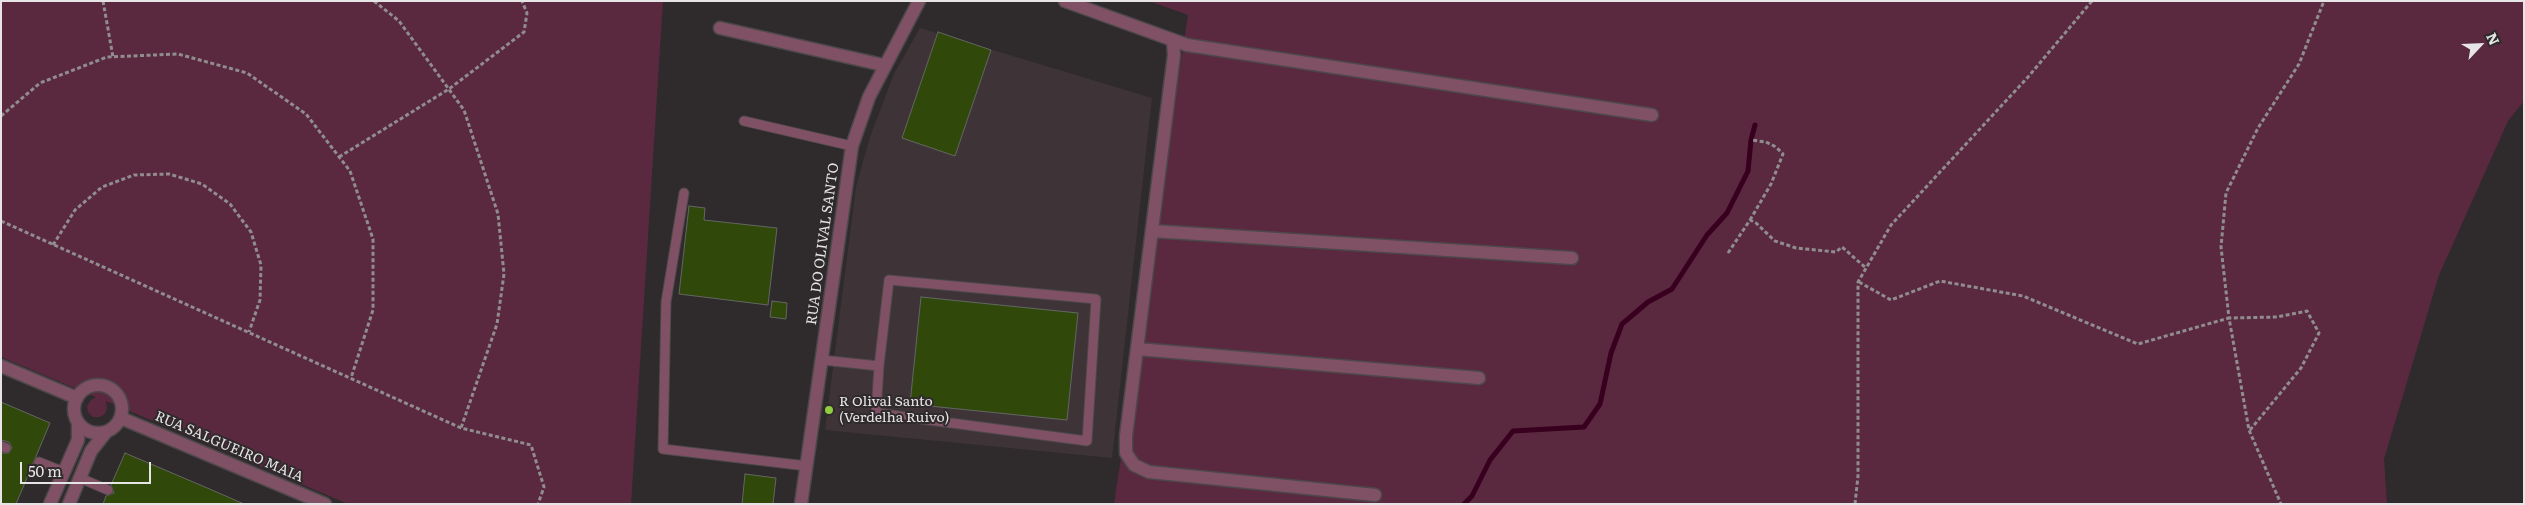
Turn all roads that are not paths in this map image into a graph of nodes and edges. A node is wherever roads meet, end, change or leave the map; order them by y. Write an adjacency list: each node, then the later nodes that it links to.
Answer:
1 (919, 1): 5 (street, RUA DO OLIVAL SANTO)
2 (1065, 1): 4 (street)
3 (720, 28): 5 (street)
4 (1173, 40): 6 (street); 10 (street)
5 (884, 65): 8 (street, RUA DO OLIVAL SANTO)
6 (1652, 116)
7 (744, 121): 8 (lane)
8 (852, 146): 13 (street, RUA DO OLIVAL SANTO)
9 (684, 193): 22 (lane)
10 (1152, 231): 11 (street); 12 (street)
11 (1572, 258)
12 (1137, 349): 16 (street); 26 (street)
13 (822, 360): 15 (lane); 22 (street, RUA DO OLIVAL SANTO)
14 (1, 366): 17 (street)
15 (879, 366): 15 (lane)
16 (1479, 378)
17 (77, 398): 18 (street); 19 (street)
18 (121, 418): 20 (street); 29 (street, RUA SALGUEIRO MAIA)
19 (78, 422): 20 (street); 23 (street)
20 (106, 432): 24 (street)
21 (39, 462): 23 (lane)
22 (807, 466): 30 (street, RUA DO OLIVAL SANTO)
23 (64, 472): 27 (street)
24 (80, 478): 25 (lane); 28 (street)
25 (108, 490)
26 (1375, 495)
27 (50, 504)
28 (69, 504)
29 (325, 504)
30 (801, 504)

